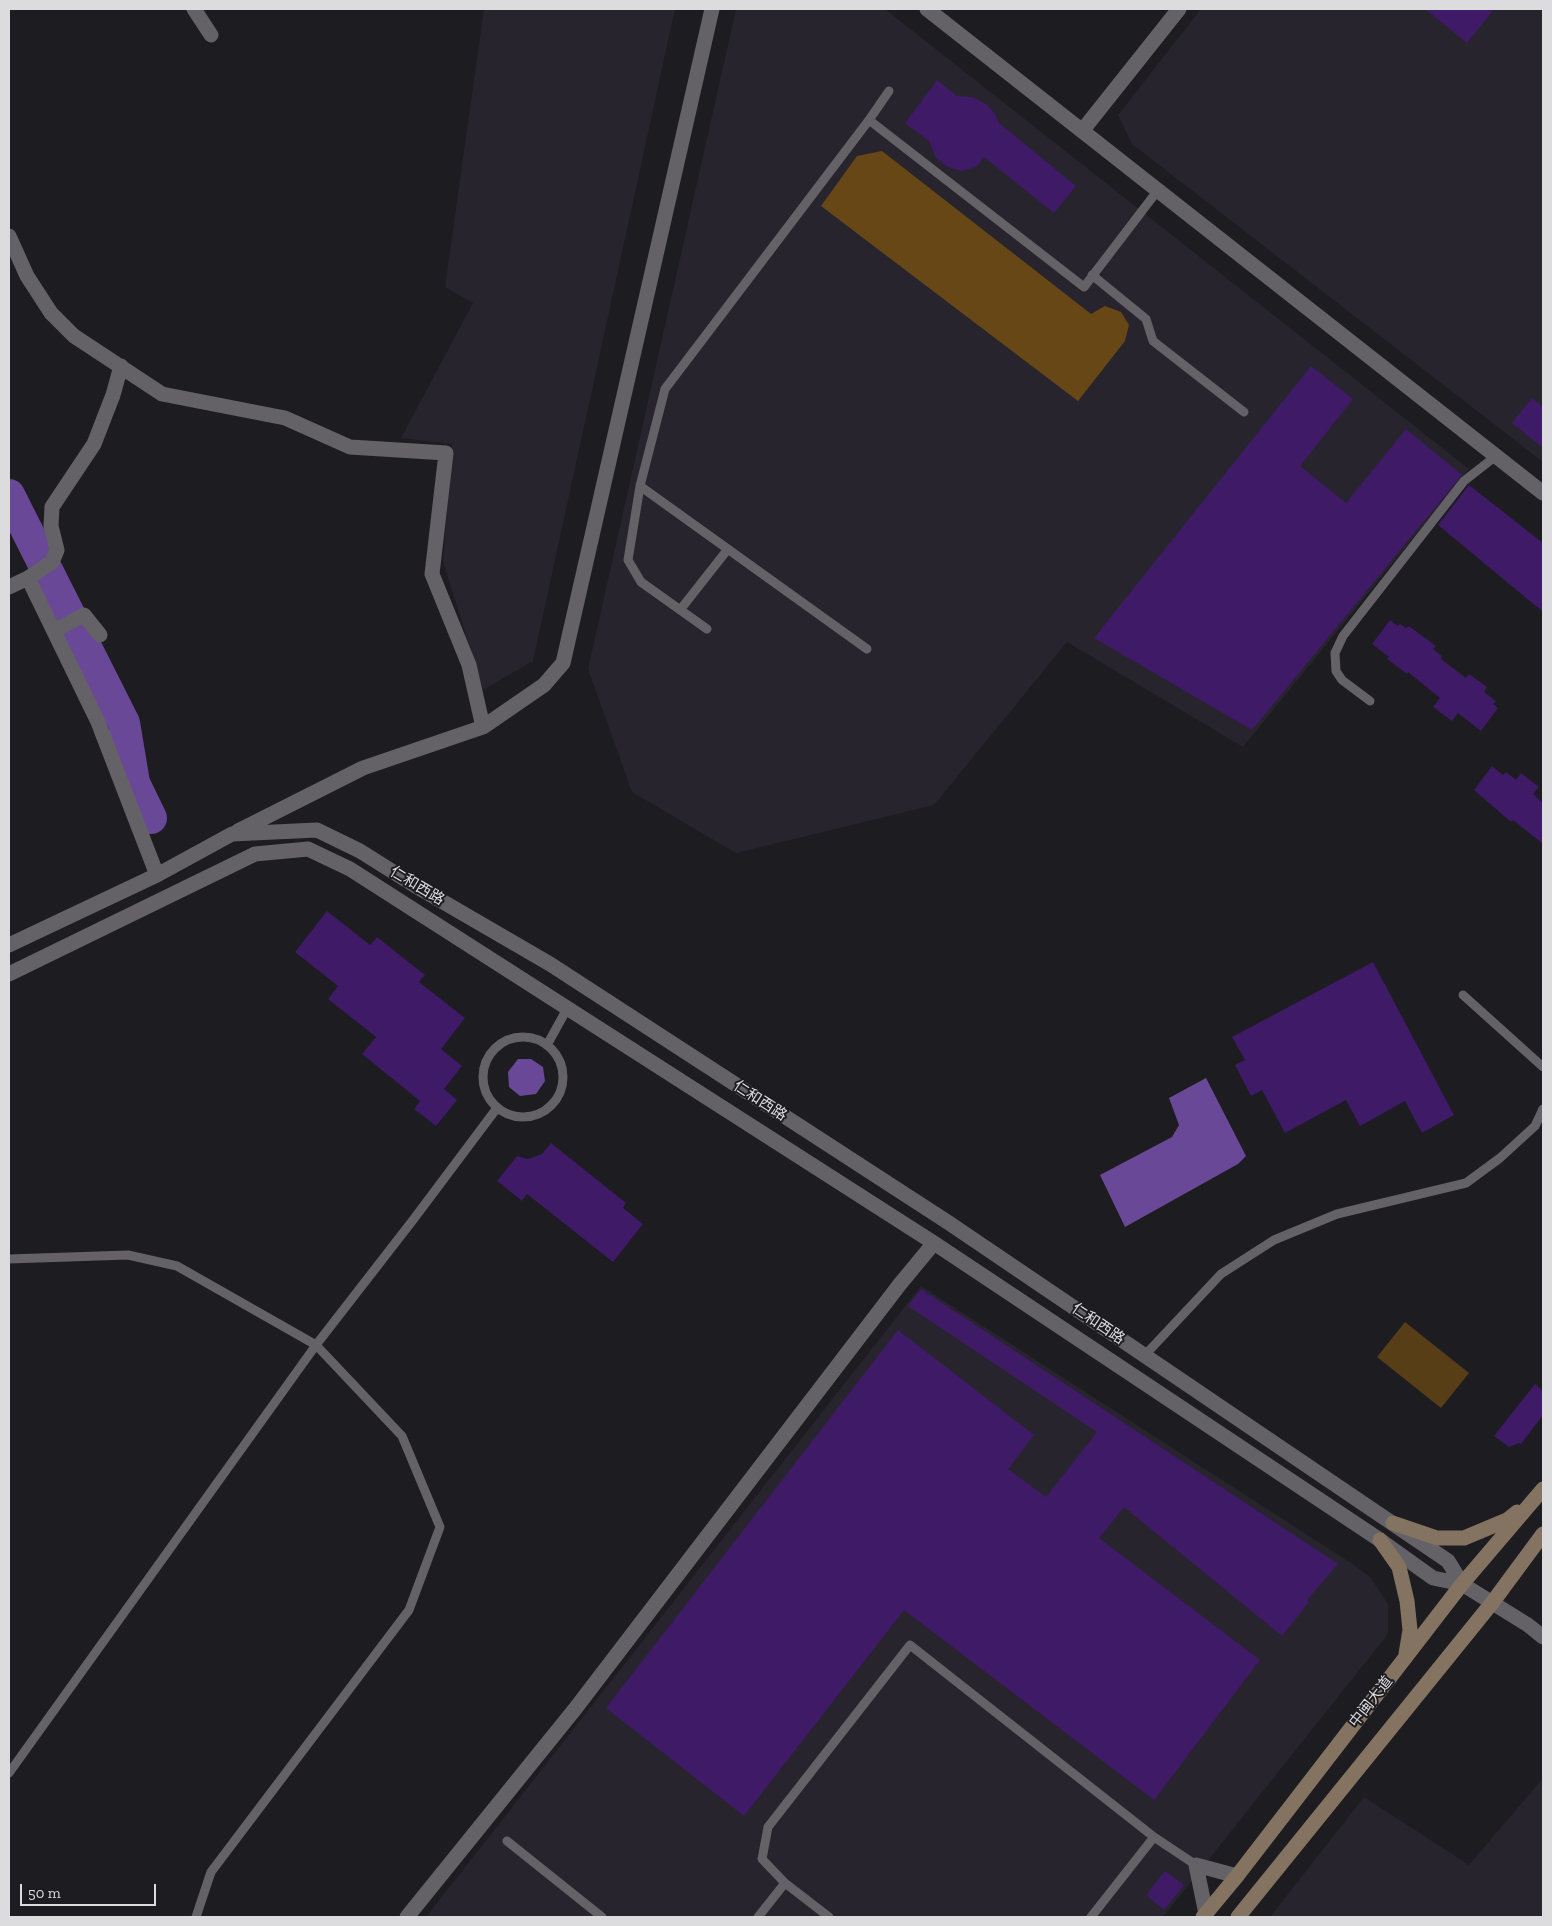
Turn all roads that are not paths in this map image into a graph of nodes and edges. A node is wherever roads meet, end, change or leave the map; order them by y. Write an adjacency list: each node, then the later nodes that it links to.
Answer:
1 (194, 9): 5 (street)
2 (712, 9): 26 (street)
3 (927, 9): 8 (street)
4 (1180, 9): 8 (street)
5 (211, 35)
6 (889, 91): 7 (lane)
7 (869, 120): 11 (lane); 15 (lane)
8 (1082, 131): 9 (street)
9 (1158, 190): 11 (lane); 14 (street)
10 (9, 236): 12 (street)
11 (1092, 275): 13 (lane)
12 (121, 366): 18 (street); 26 (street)
13 (1244, 412)
14 (1496, 456): 16 (street); 25 (lane)
15 (640, 486): 17 (lane); 20 (lane)
16 (1543, 493)
17 (728, 549): 20 (lane); 24 (lane)
18 (31, 575): 19 (street); 22 (street)
19 (9, 587)
20 (680, 610): 21 (lane)
21 (707, 629)
22 (57, 630): 23 (street); 28 (street)
23 (100, 635)
24 (867, 649)
25 (1370, 702)
26 (482, 727): 27 (street)
27 (232, 834): 28 (street, 仁和西路); 30 (street, 仁和西路)
28 (157, 875): 29 (street, 仁和西路)
29 (9, 945)
30 (550, 964): 32 (street); 42 (street, 仁和西路)
31 (9, 974): 32 (street, 仁和西路)
32 (538, 988): 34 (street, 仁和西路)
33 (1462, 995): 36 (lane)
34 (568, 1007): 35 (lane); 39 (street, 仁和西路)
35 (547, 1045): 37 (lane); 37 (lane)
36 (1543, 1067)
37 (497, 1108): 41 (lane)
38 (1543, 1109): 42 (lane)
39 (934, 1243): 46 (street, 仁和西路); 59 (street)
40 (9, 1259): 41 (lane)
41 (316, 1345): 51 (lane); 58 (lane)
42 (1145, 1355): 44 (street, 仁和西路)
43 (1540, 1494): 44 (main road); 47 (main road, 中闽大道)
44 (1393, 1523): 47 (street, 仁和西路)
45 (1543, 1534): 48 (main road)
46 (1380, 1540): 47 (street, 仁和西路); 50 (main road)
47 (1462, 1584): 48 (street, 仁和西路); 50 (main road, 中闽大道)
48 (1492, 1603): 49 (street, 仁和西路); 64 (main road)
49 (1543, 1637)
50 (1406, 1656): 55 (main road, 中闽大道)
51 (9, 1773)
52 (1154, 1837): 54 (lane); 56 (lane); 63 (lane)
53 (507, 1841): 60 (lane)
54 (1196, 1865): 55 (street); 57 (street)
55 (1237, 1876): 57 (main road, 中闽大道)
56 (785, 1883): 61 (lane); 62 (lane)
57 (1204, 1916)
58 (196, 1917)
59 (407, 1917)
60 (602, 1917)
61 (758, 1917)
62 (829, 1917)
63 (1091, 1917)
64 (1238, 1917)

